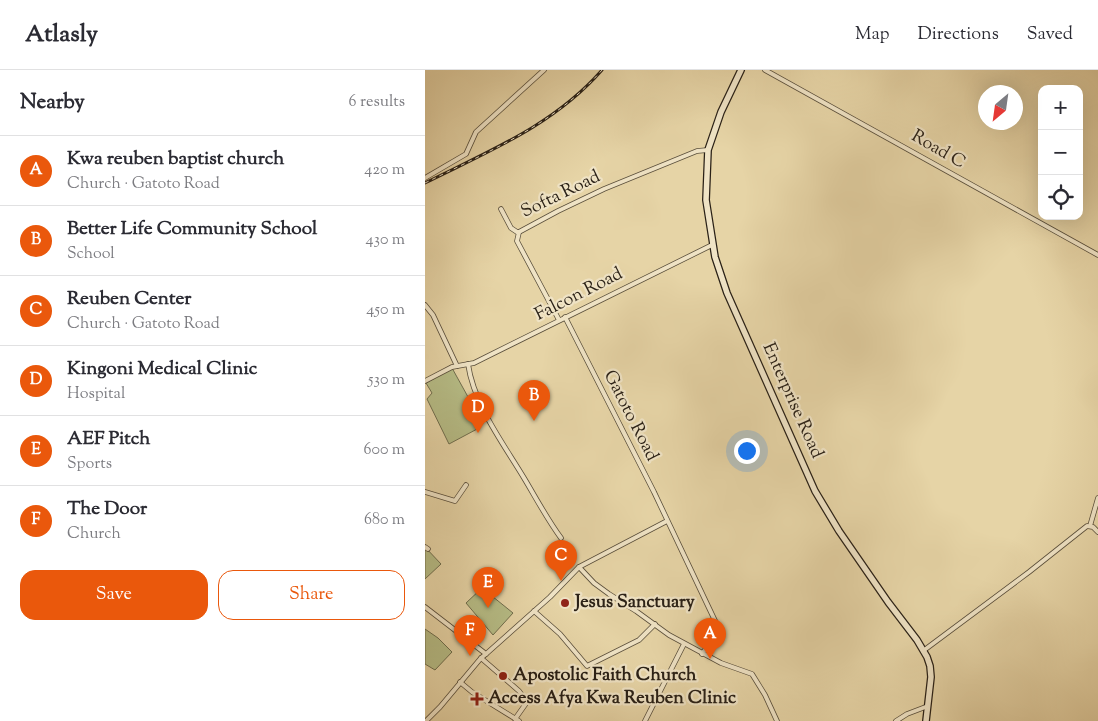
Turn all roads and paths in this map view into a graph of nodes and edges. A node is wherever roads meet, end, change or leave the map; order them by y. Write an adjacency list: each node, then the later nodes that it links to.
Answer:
1 (543, 70): 5 (street)
2 (741, 70): 4 (main road, Enterprise Road)
3 (765, 70): 9 (street, Road C)
4 (708, 150): 7 (street, Softa Road); 8 (main road, Enterprise Road)
5 (425, 178)
6 (501, 209): 7 (street)
7 (519, 232): 12 (street, Softa Road)
8 (712, 245): 11 (street, Falcon Road); 28 (main road, Enterprise Road)
9 (1098, 255)
10 (425, 305): 14 (street)
11 (565, 317): 12 (street, Falcon Road); 19 (street, Gatoto Road)
12 (559, 320): 13 (street, Falcon Road)
13 (468, 364): 14 (street, Falcon Road); 22 (street)
14 (457, 366): 15 (street, Falcon Road)
15 (425, 381)
16 (466, 485): 17 (street)
17 (425, 492)
18 (1098, 498): 20 (street)
19 (667, 521): 23 (street); 30 (street, Gatoto Road)
20 (1090, 526): 21 (street); 28 (street)
21 (1098, 532)
22 (561, 538)
23 (579, 567): 25 (street); 26 (street)
24 (426, 610): 29 (street)
25 (534, 611): 26 (street); 29 (street)
26 (655, 624): 27 (street)
27 (685, 644): 30 (street); 36 (street)
28 (923, 650): 33 (main road, Enterprise Road)
29 (487, 654): 31 (street)
30 (702, 654): 37 (street)
31 (481, 658): 32 (street); 34 (street)
32 (460, 682): 34 (street); 35 (street)
33 (927, 706): 38 (street); 39 (main road, Enterprise Road)
34 (517, 720)
35 (426, 721)
36 (645, 721)
37 (777, 721)
38 (896, 721)
39 (926, 721)

